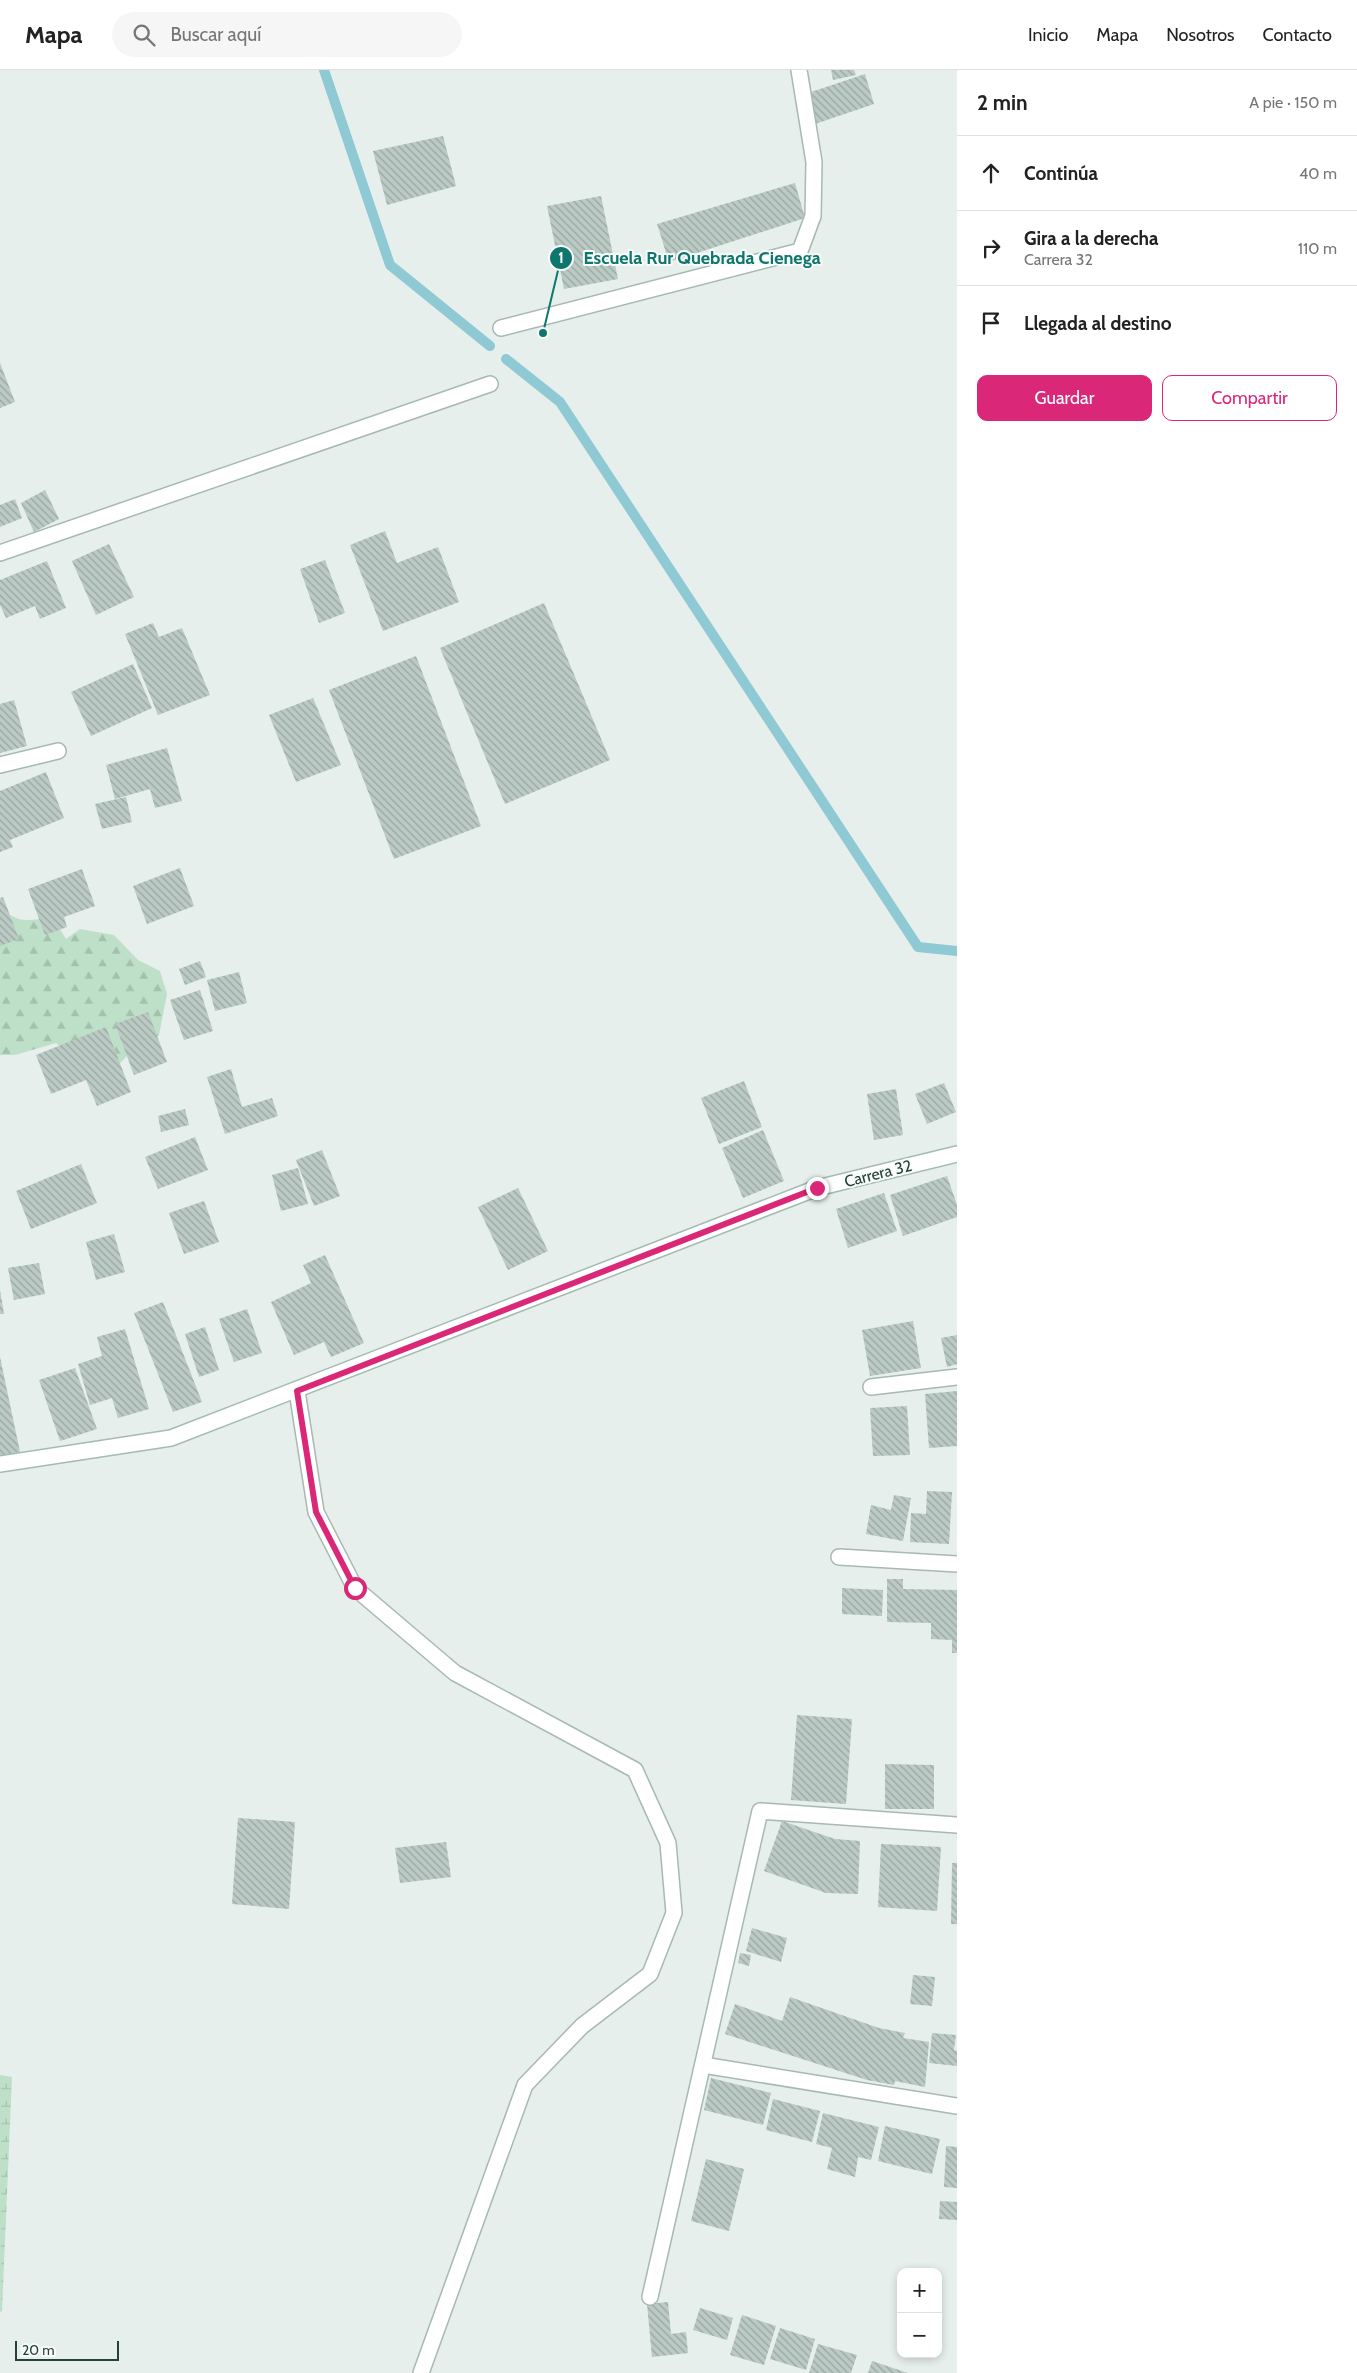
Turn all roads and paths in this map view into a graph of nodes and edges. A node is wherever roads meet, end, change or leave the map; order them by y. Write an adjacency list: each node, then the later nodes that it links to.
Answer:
1 (799, 70): 2 (street)
2 (501, 328)
3 (490, 384): 4 (street)
4 (0, 553)
5 (58, 751): 6 (street)
6 (0, 765)
7 (957, 1154): 10 (street, Carrera 32)
8 (957, 1377): 9 (street)
9 (871, 1387)
10 (297, 1391): 11 (street, Carrera 32); 18 (street)
11 (0, 1464)
12 (839, 1557): 13 (street)
13 (957, 1564)
14 (957, 1825): 15 (street)
15 (703, 2065): 16 (street); 17 (street)
16 (957, 2106)
17 (650, 2297)
18 (421, 2373)

